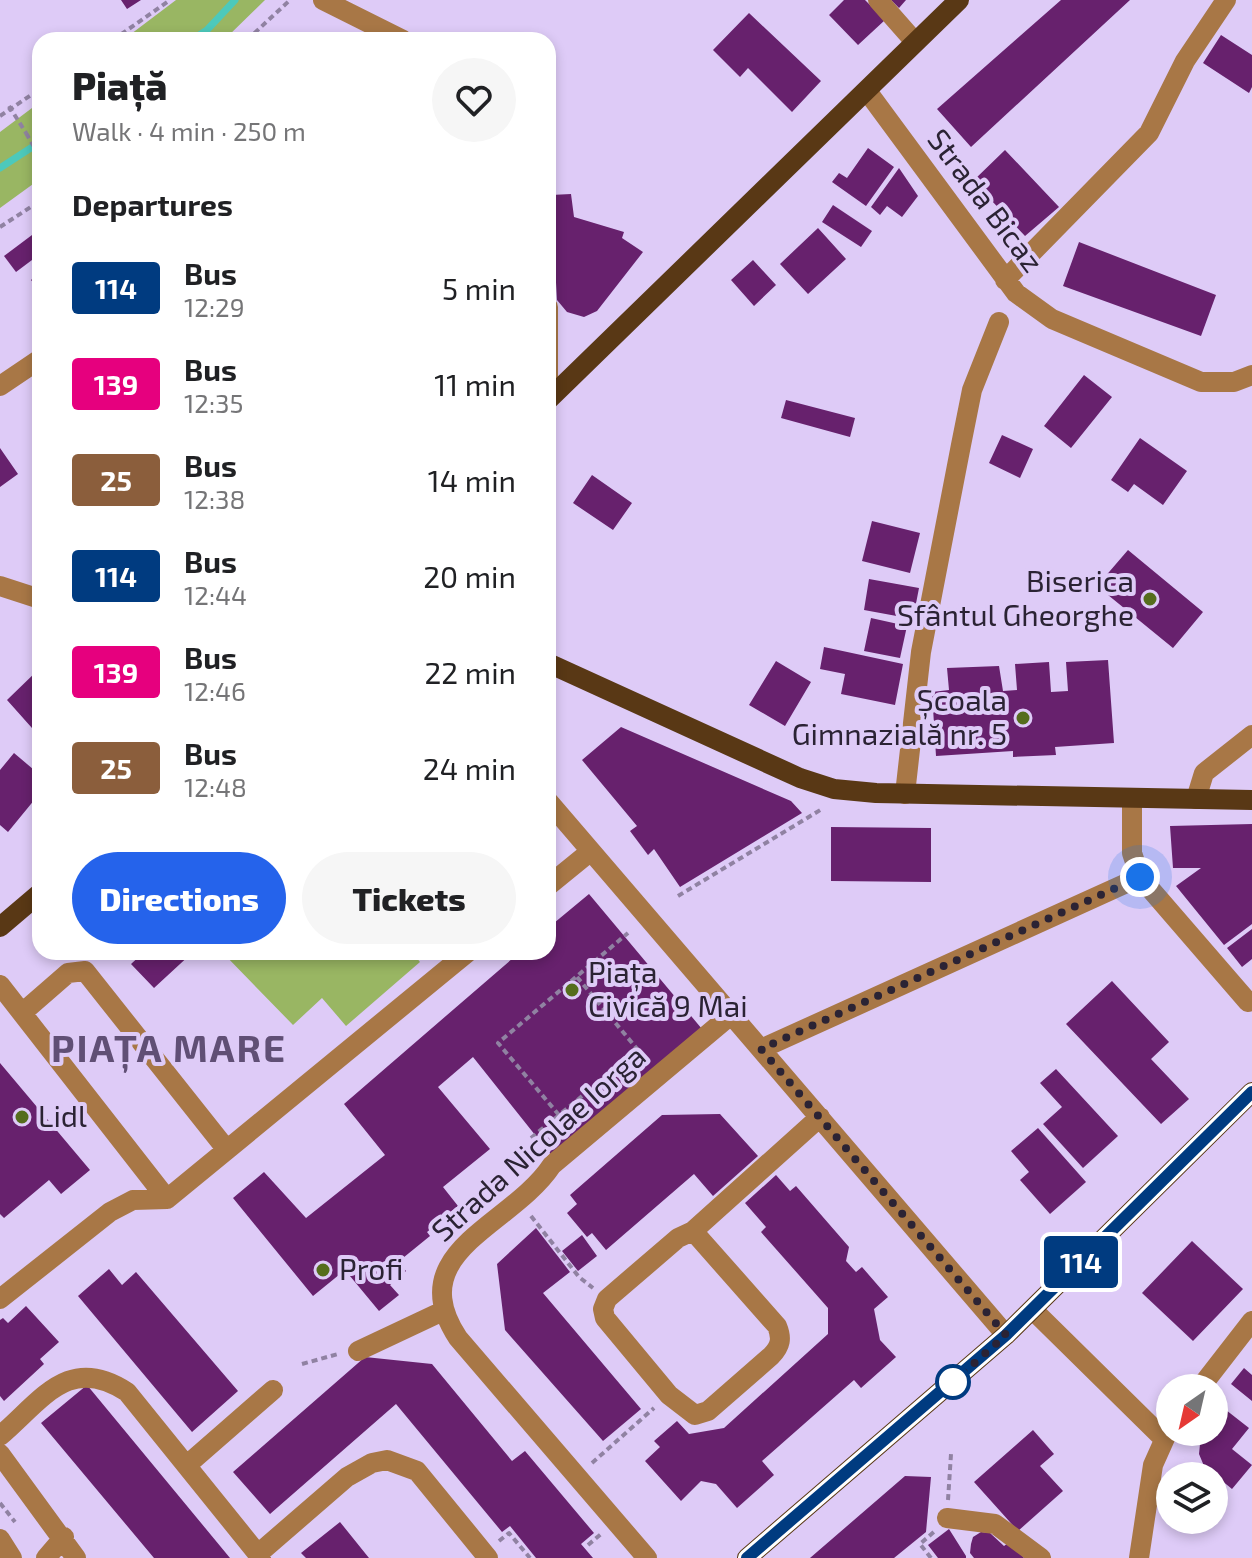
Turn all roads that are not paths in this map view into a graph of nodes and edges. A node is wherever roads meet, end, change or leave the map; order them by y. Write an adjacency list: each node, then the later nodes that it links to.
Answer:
1 (323, 0): 5 (street)
2 (878, 0): 6 (street)
3 (959, 0): 6 (main road)
4 (1226, 0): 8 (street)
5 (387, 32)
6 (915, 42): 7 (main road)
7 (867, 91): 8 (street, Strada Bicaz); 13 (main road)
8 (1005, 280): 11 (street, Strada Bicaz)
9 (999, 322): 18 (street)
10 (32, 364): 12 (street)
11 (1252, 375)
12 (0, 386)
13 (556, 392)
14 (0, 586): 15 (street)
15 (32, 596)
16 (556, 667): 18 (main road)
17 (1252, 735): 20 (street)
18 (905, 794): 19 (main road)
19 (1132, 799): 20 (main road); 24 (street)
20 (1196, 799): 21 (main road)
21 (1252, 800)
22 (556, 810): 23 (street)
23 (591, 851): 25 (street); 32 (street)
24 (1140, 877): 30 (street); 33 (street)
25 (556, 879)
26 (32, 900): 27 (main road)
27 (0, 927)
28 (458, 960): 36 (street)
29 (0, 985): 31 (street)
30 (1248, 1002)
31 (22, 1013): 36 (street); 37 (street)
32 (732, 1014): 33 (street); 41 (street, Strada Nicolae Iorga)
33 (761, 1049): 35 (street)
34 (1252, 1092): 40 (main road)
35 (820, 1117): 38 (street); 43 (street)
36 (227, 1150): 37 (street)
37 (167, 1199): 39 (street)
38 (693, 1231): 38 (street)
39 (0, 1299)
40 (1033, 1310): 43 (main road); 47 (street)
41 (443, 1311): 44 (street); 60 (street)
42 (1252, 1321): 45 (street)
43 (1006, 1335): 61 (main road)
44 (358, 1351)
45 (1211, 1374)
46 (273, 1390): 51 (street)
47 (1156, 1424)
48 (0, 1436): 51 (street)
49 (1161, 1446): 63 (street)
50 (0, 1454): 53 (street)
51 (187, 1465): 56 (street)
52 (947, 1518): 62 (street)
53 (64, 1537): 58 (street); 59 (street)
54 (0, 1539): 57 (street)
55 (486, 1555): 56 (street)
56 (259, 1556)
57 (12, 1558)
58 (46, 1558)
59 (76, 1558)
60 (647, 1558)
61 (747, 1558)
62 (1041, 1558)
63 (1139, 1558)

